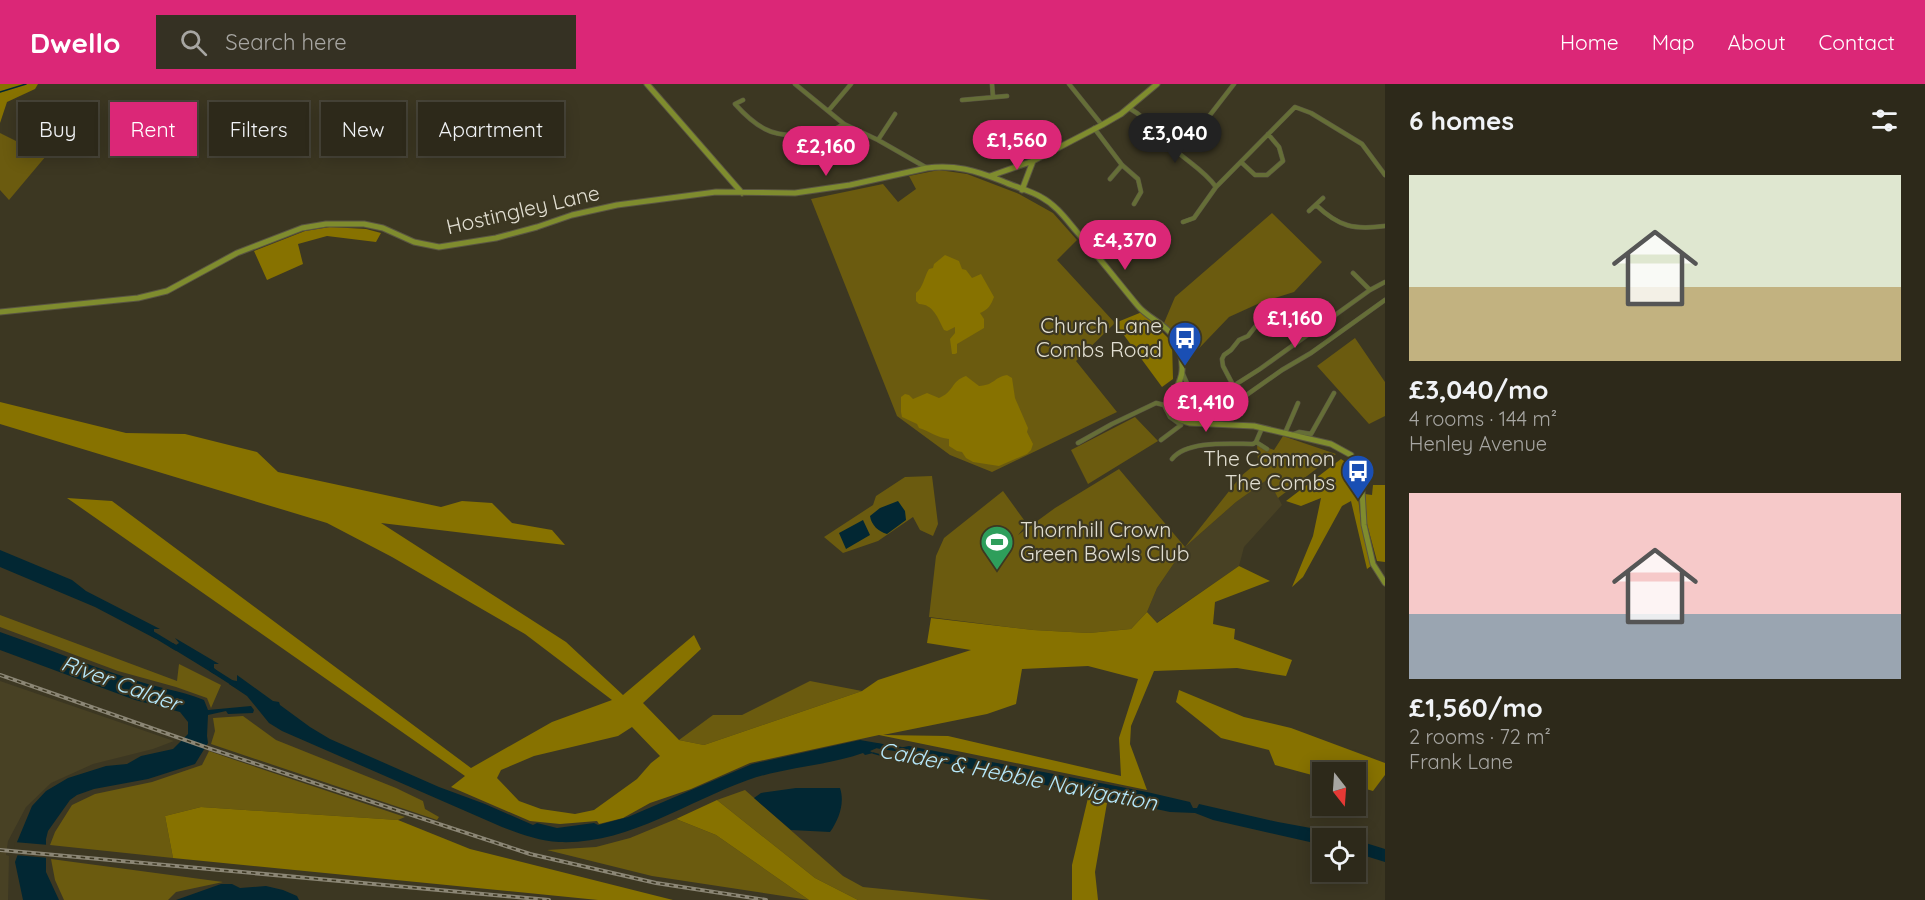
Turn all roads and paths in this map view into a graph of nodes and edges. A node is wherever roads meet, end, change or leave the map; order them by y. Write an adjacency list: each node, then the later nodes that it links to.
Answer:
1 (647, 84): 30 (main road)
2 (795, 84): 13 (street)
3 (851, 84): 13 (street)
4 (992, 84): 9 (street)
5 (1069, 84): 17 (street)
6 (1157, 84): 12 (main road)
7 (1234, 84): 15 (street)
8 (1007, 96): 9 (street)
9 (993, 97): 11 (street)
10 (743, 100): 16 (street)
11 (963, 100)
12 (1129, 107): 17 (main road); 28 (street)
13 (829, 110): 16 (street)
14 (895, 114): 20 (street)
15 (1210, 115)
16 (844, 124): 20 (street)
17 (1102, 125): 18 (main road)
18 (1094, 128): 21 (main road); 23 (street)
19 (1268, 134): 22 (street); 22 (street); 26 (street)
20 (878, 140): 24 (street)
21 (1033, 161): 25 (main road); 29 (main road)
22 (1241, 162): 28 (street)
23 (1122, 165): 27 (street); 32 (street)
24 (927, 168): 25 (main road, Hostingley Lane); 30 (main road, Hostingley Lane)
25 (988, 175): 29 (main road, Hostingley Lane)
26 (1385, 175)
27 (1110, 179)
28 (1216, 187): 35 (street)
29 (1022, 190): 45 (main road, Hostingley Lane)
30 (742, 193): 41 (main road, Hostingley Lane)
31 (1323, 198): 33 (street)
32 (1134, 204)
33 (1316, 204): 34 (street); 36 (street)
34 (1309, 211)
35 (1182, 222)
36 (1385, 226)
37 (1353, 273): 39 (street)
38 (1385, 282): 39 (street)
39 (1370, 290): 44 (street)
40 (1385, 300): 49 (street)
41 (0, 312)
42 (1292, 316): 44 (street)
43 (1255, 327): 46 (street)
44 (1308, 334): 46 (street)
45 (1182, 371): 46 (street); 52 (main road)
46 (1233, 385)
47 (1334, 393): 55 (street)
48 (1298, 403): 54 (street)
49 (1226, 406): 50 (street); 51 (street)
50 (1210, 410)
51 (1227, 412)
52 (1182, 423): 53 (main road); 56 (street); 58 (street)
53 (1262, 428): 54 (main road); 57 (street)
54 (1286, 433): 55 (main road)
55 (1294, 435): 61 (main road)
56 (1161, 440)
57 (1256, 442): 59 (street); 60 (street)
58 (1078, 443)
59 (1267, 449)
60 (1172, 459)
61 (1385, 583)

